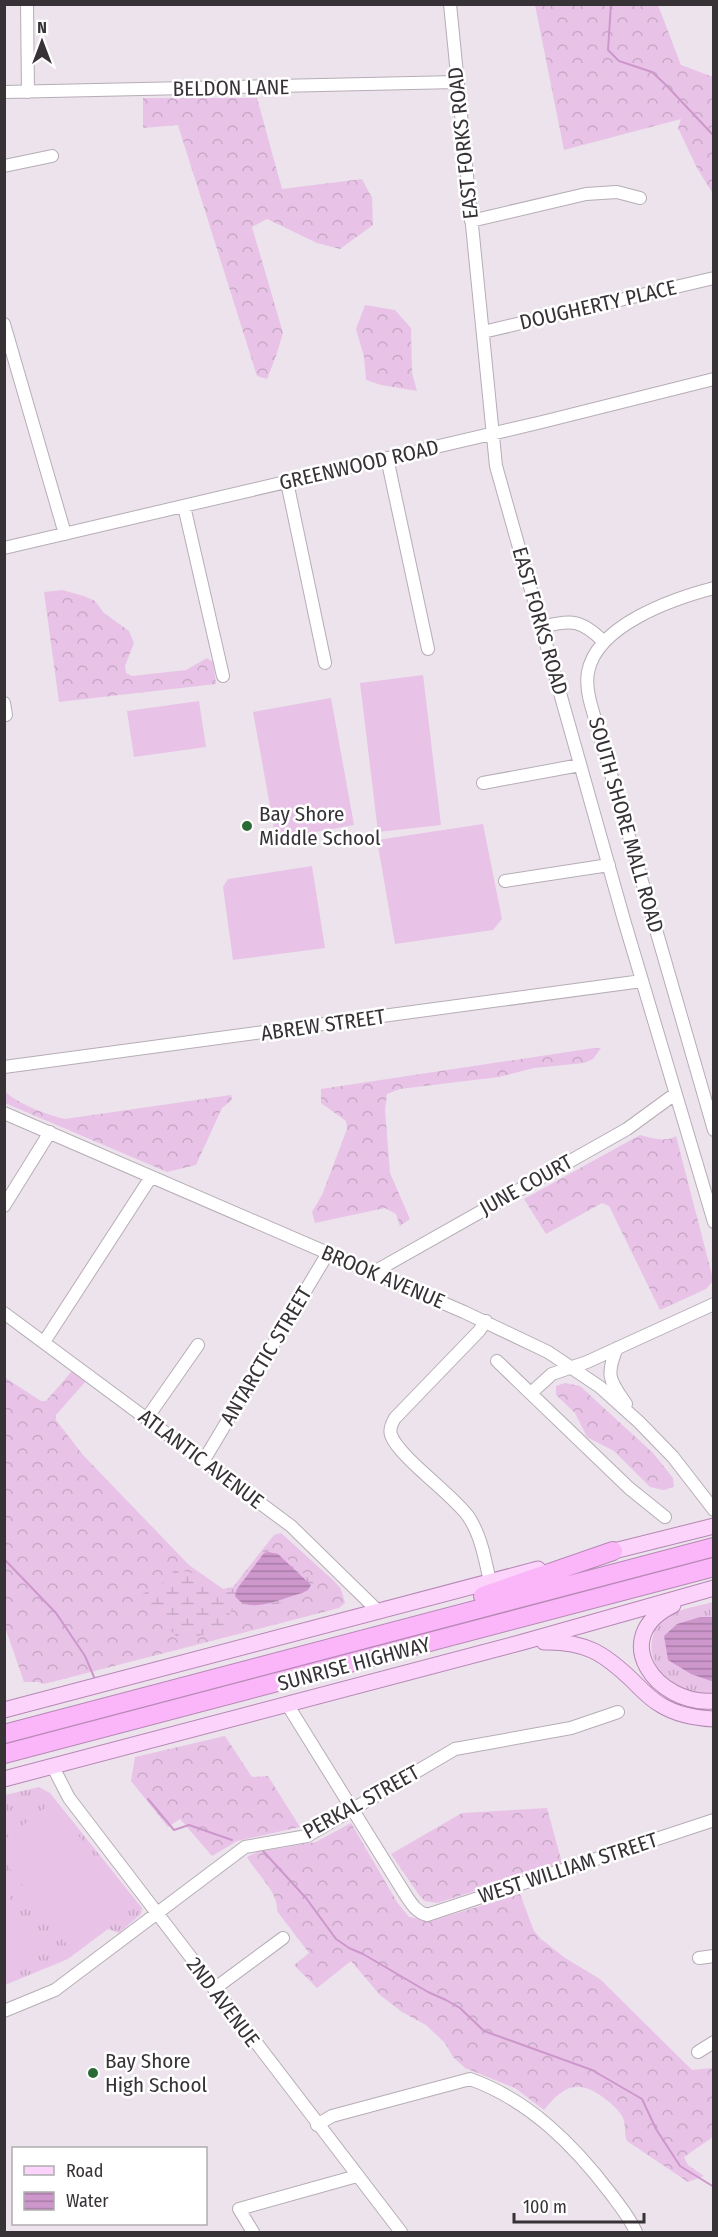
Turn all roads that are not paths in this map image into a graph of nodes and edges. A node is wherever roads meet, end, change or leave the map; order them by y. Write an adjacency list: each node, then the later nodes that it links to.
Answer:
1 (27, 4): 5 (street)
2 (450, 4): 3 (street, EAST FORKS ROAD)
3 (457, 82): 5 (street, BELDON LANE); 9 (street, EAST FORKS ROAD)
4 (4, 92): 5 (street, BELDON LANE)
5 (28, 92)
6 (52, 156): 7 (street)
7 (4, 166)
8 (640, 198): 9 (street)
9 (471, 221): 12 (street, EAST FORKS ROAD)
10 (714, 278): 12 (street, DOUGHERTY PLACE)
11 (4, 324): 18 (street)
12 (483, 332): 14 (street, EAST FORKS ROAD)
13 (714, 379): 14 (street, GREENWOOD ROAD)
14 (494, 433): 15 (street, GREENWOOD ROAD); 21 (street, EAST FORKS ROAD)
15 (387, 458): 16 (street, GREENWOOD ROAD); 23 (street)
16 (287, 482): 17 (street, GREENWOOD ROAD); 24 (street)
17 (184, 506): 18 (street, GREENWOOD ROAD); 25 (street)
18 (65, 534): 19 (street, GREENWOOD ROAD)
19 (4, 548)
20 (714, 588): 22 (street, SOUTH SHORE MALL ROAD)
21 (542, 627): 22 (street); 26 (street, EAST FORKS ROAD)
22 (603, 642): 34 (street, SOUTH SHORE MALL ROAD)
23 (428, 650)
24 (325, 663)
25 (223, 676)
26 (580, 765): 27 (street); 28 (street, EAST FORKS ROAD)
27 (483, 783)
28 (609, 865): 29 (street); 30 (street, EAST FORKS ROAD)
29 (505, 881)
30 (642, 981): 31 (street, ABREW STREET); 32 (street, EAST FORKS ROAD)
31 (4, 1067)
32 (675, 1094): 38 (street, EAST FORKS ROAD); 40 (street, JUNE COURT)
33 (4, 1113): 35 (street, BROOK AVENUE)
34 (714, 1130)
35 (50, 1132): 36 (street, BROOK AVENUE); 37 (street)
36 (151, 1177): 39 (street, BROOK AVENUE); 44 (street)
37 (4, 1206)
38 (714, 1222)
39 (328, 1253): 40 (street, BROOK AVENUE); 52 (street, ANTARCTIC STREET)
40 (374, 1272): 43 (street, BROOK AVENUE)
41 (714, 1304): 46 (street)
42 (9, 1316): 44 (street, ATLANTIC AVENUE)
43 (486, 1321): 48 (street, BROOK AVENUE); 59 (street)
44 (44, 1342): 50 (street, ATLANTIC AVENUE)
45 (198, 1345): 50 (street)
46 (617, 1348): 48 (street); 51 (street)
47 (497, 1361): 49 (street)
48 (572, 1367): 49 (street); 51 (street, BROOK AVENUE)
49 (531, 1393): 54 (street)
50 (147, 1418): 52 (street, ATLANTIC AVENUE)
51 (639, 1422): 53 (street, BROOK AVENUE)
52 (204, 1460): 61 (street, ATLANTIC AVENUE)
53 (712, 1508)
54 (665, 1517)
55 (714, 1526): 57 (main road)
56 (714, 1547): 62 (highway, SUNRISE HIGHWAY)
57 (613, 1551): 59 (main road); 62 (highway)
58 (714, 1567): 71 (highway, SUNRISE HIGHWAY)
59 (490, 1582): 61 (main road)
60 (708, 1589): 63 (main road, SUNRISE HIGHWAY); 64 (main road)
61 (378, 1611): 66 (main road)
62 (380, 1635): 68 (highway, SUNRISE HIGHWAY)
63 (523, 1642): 65 (main road, SUNRISE HIGHWAY); 69 (main road)
64 (714, 1701)
65 (287, 1704): 75 (main road, SUNRISE HIGHWAY); 77 (street)
66 (4, 1710)
67 (618, 1712): 77 (street, PERKAL STREET)
68 (70, 1717): 70 (highway); 72 (highway, SUNRISE HIGHWAY)
69 (714, 1719)
70 (4, 1726)
71 (96, 1730): 73 (highway, SUNRISE HIGHWAY); 74 (highway)
72 (4, 1734)
73 (4, 1754)
74 (4, 1764)
75 (53, 1767): 76 (main road, SUNRISE HIGHWAY); 79 (street, 2ND AVENUE)
76 (4, 1779)
77 (353, 1808): 78 (street, WEST WILLIAM STREET); 79 (street, PERKAL STREET)
78 (714, 1820)
79 (157, 1914): 83 (street, 2ND AVENUE); 84 (street, PERKAL STREET)
80 (283, 1938): 83 (street)
81 (714, 1956): 82 (street)
82 (699, 1958)
83 (214, 1989): 87 (street, 2ND AVENUE)
84 (4, 2011)
85 (714, 2043): 86 (street)
86 (698, 2052)
87 (317, 2125): 88 (street, 2ND AVENUE); 91 (street)
88 (357, 2176): 89 (street); 90 (street, 2ND AVENUE)
89 (253, 2232)
90 (401, 2232)
91 (636, 2232)

